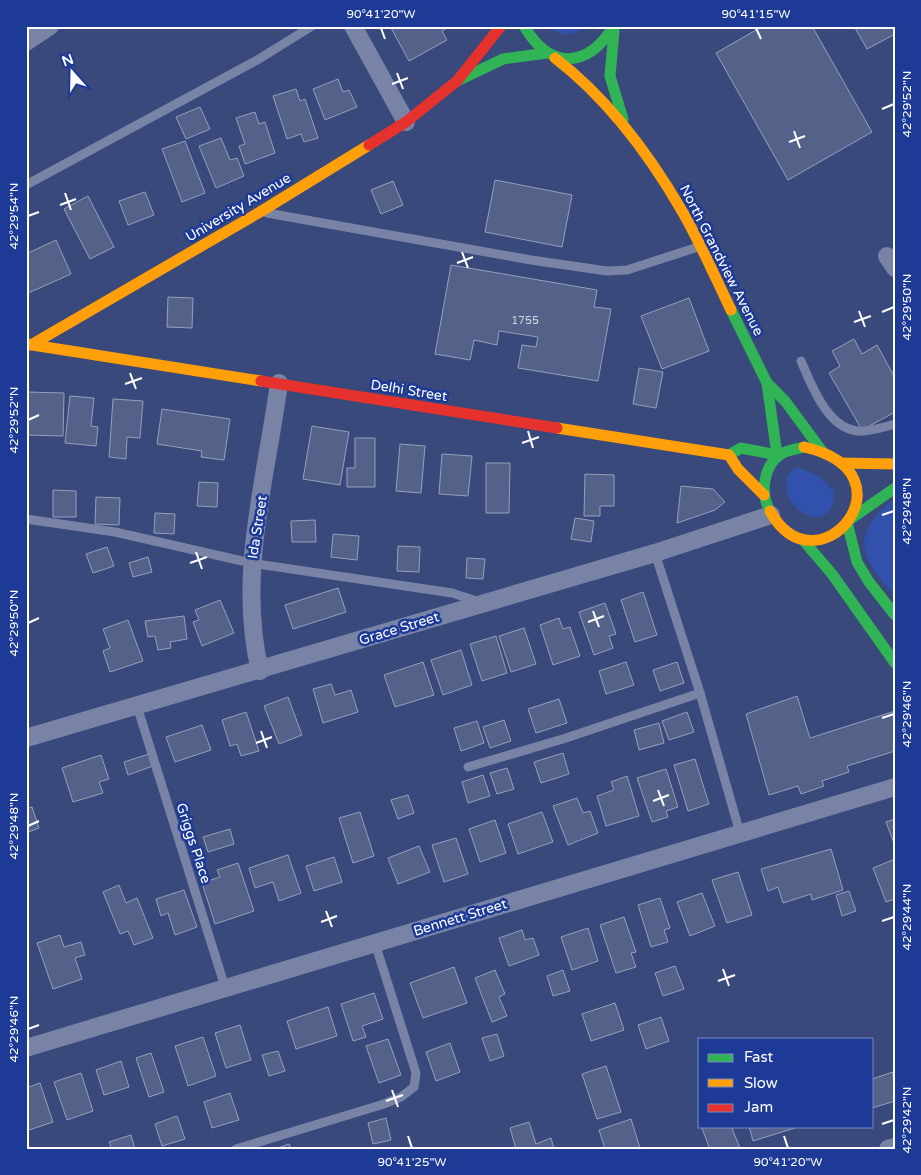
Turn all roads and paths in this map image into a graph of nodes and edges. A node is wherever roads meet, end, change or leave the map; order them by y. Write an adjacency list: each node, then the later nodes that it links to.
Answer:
1 (50, 26): 7 (street)
2 (312, 26): 12 (lane)
3 (353, 26): 10 (street)
4 (501, 26): 9 (main road, University Avenue)
5 (524, 26): 8 (main road, North Grandview Avenue)
6 (614, 26): 8 (main road, University Avenue); 11 (main road, North Grandview Avenue)
7 (26, 42)
8 (551, 56): 9 (main road, University Avenue); 11 (main road, North Grandview Avenue)
9 (457, 81): 10 (main road, University Avenue)
10 (406, 122): 13 (main road, University Avenue)
11 (628, 130): 14 (main road, North Grandview Avenue)
12 (26, 186)
13 (260, 212): 14 (lane); 15 (main road, University Avenue)
14 (700, 247): 17 (main road, North Grandview Avenue)
15 (29, 344): 18 (main road, Delhi Street)
16 (801, 360): 19 (lane)
17 (767, 383): 20 (main road, North Grandview Avenue); 22 (main road, North Grandview Avenue)
18 (279, 384): 21 (main road, Delhi Street); 32 (street, Ida Street)
19 (895, 424)
20 (822, 452): 22 (main road); 23 (main road)
21 (728, 455): 22 (main road); 26 (main road)
22 (777, 456): 26 (main road)
23 (841, 463): 24 (main road); 29 (main road)
24 (895, 464)
25 (895, 488): 29 (main road)
26 (764, 496): 27 (main road)
27 (771, 515): 30 (main road); 31 (street, Grace Street)
28 (26, 519): 32 (lane)
29 (850, 522): 30 (main road); 34 (main road)
30 (803, 540): 35 (main road)
31 (655, 553): 33 (street, Grace Street); 37 (lane)
32 (251, 563): 33 (lane); 36 (street, Ida Street)
33 (482, 602): 36 (street, Grace Street)
34 (895, 615)
35 (895, 663)
36 (260, 671): 38 (street, Grace Street)
37 (700, 693): 40 (lane); 42 (lane)
38 (137, 706): 39 (street, Grace Street); 44 (lane, Griggs Place)
39 (26, 738)
40 (468, 767)
41 (895, 787): 42 (street, Bennett Street)
42 (740, 833): 43 (street, Bennett Street)
43 (375, 943): 44 (street, Bennett Street); 47 (lane)
44 (225, 987): 45 (street, Bennett Street)
45 (26, 1048)
46 (895, 1147): 48 (street)
47 (236, 1149)
48 (888, 1149)

